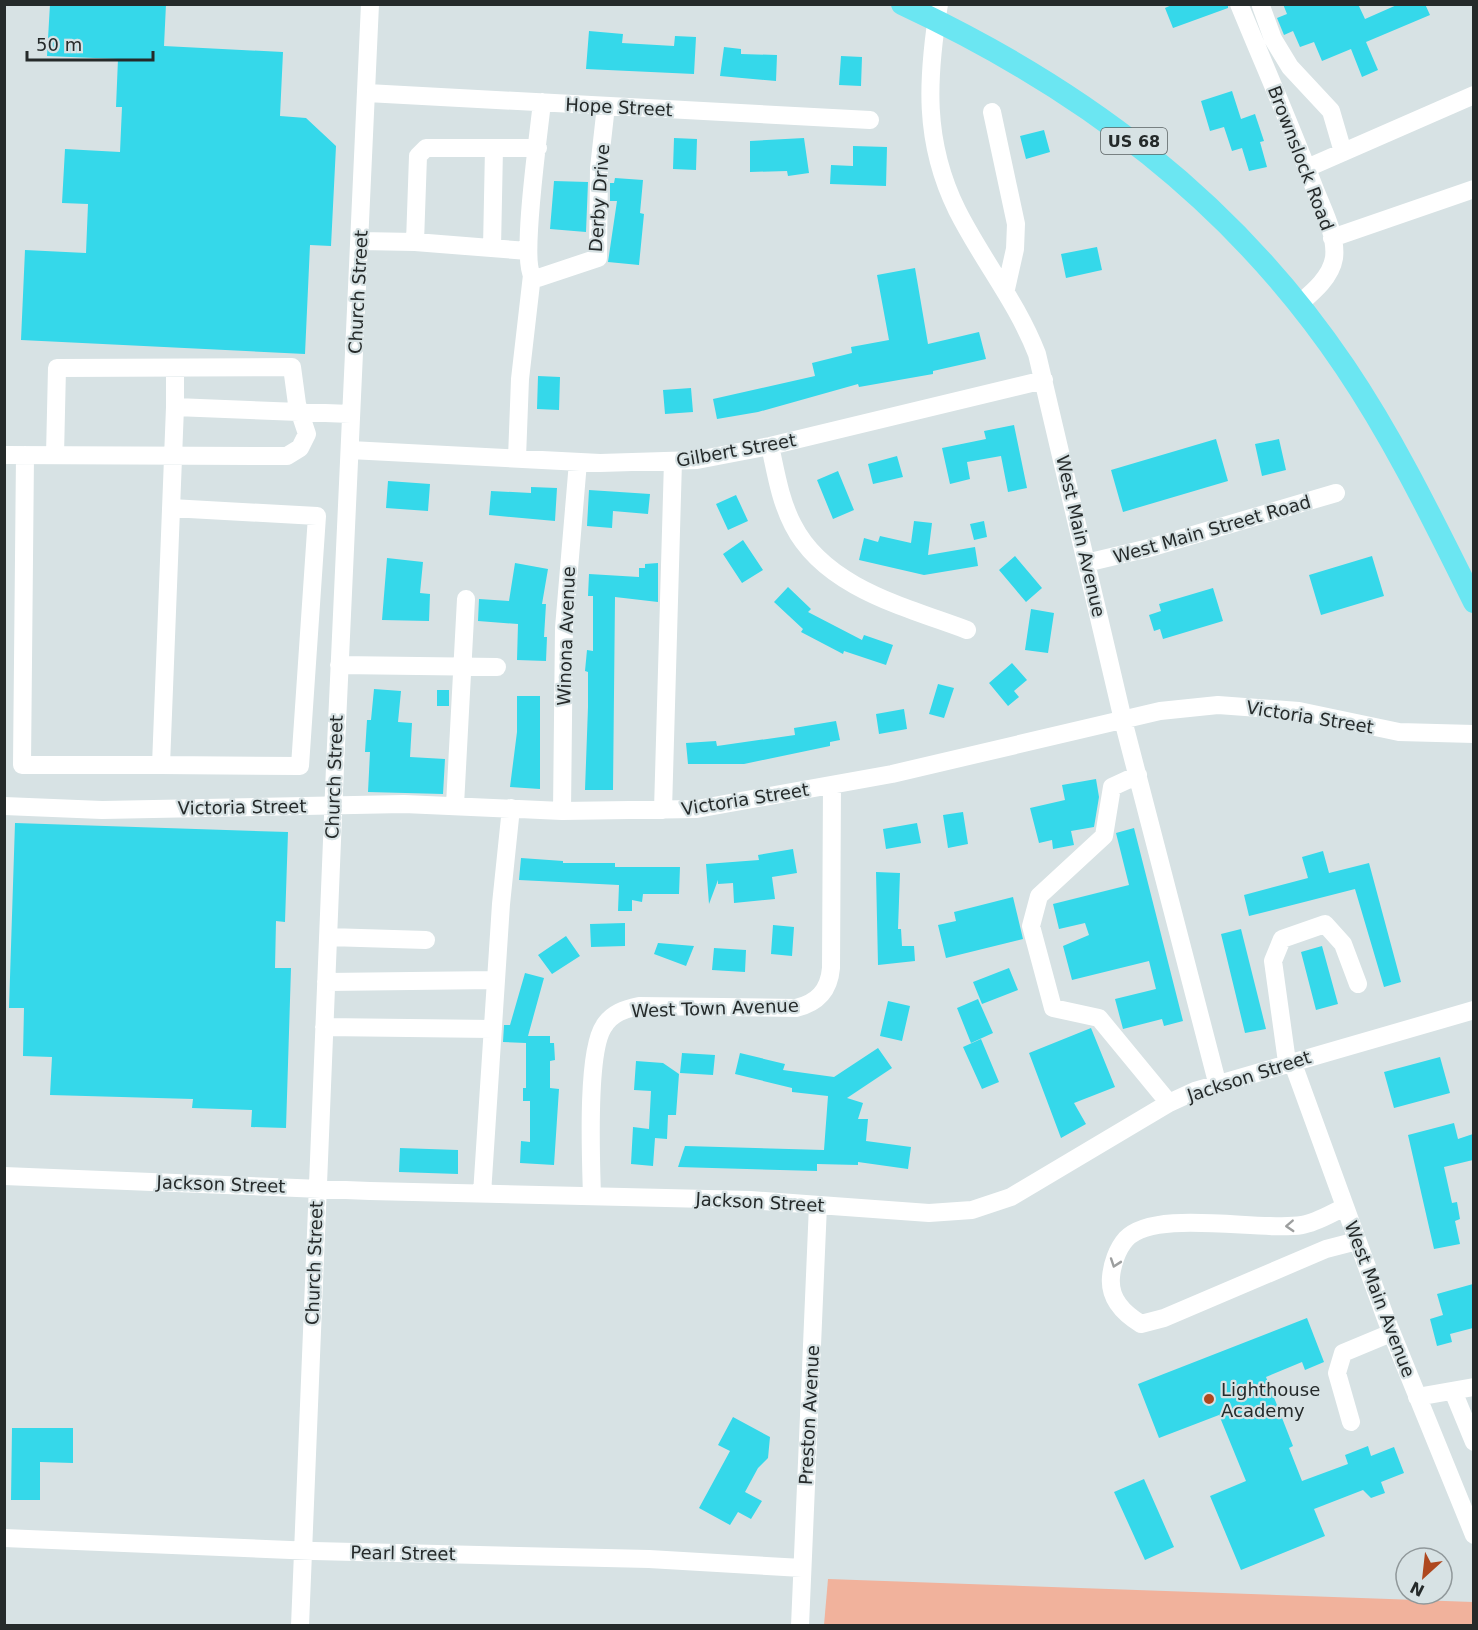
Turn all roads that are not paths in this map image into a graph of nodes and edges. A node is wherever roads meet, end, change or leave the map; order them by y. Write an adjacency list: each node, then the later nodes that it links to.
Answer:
1 (370, 4): 6 (street, Church Street)
2 (902, 4): 5 (main road, US 68)
3 (1262, 5): 4 (street); 14 (street)
4 (1241, 10): 15 (street, Brownslock Road)
5 (937, 12): 23 (street, West Main Avenue); 24 (main road, US 68)
6 (367, 93): 8 (street, Hope Street); 18 (street, Church Street)
7 (1473, 95): 14 (street)
8 (542, 102): 9 (street, Hope Street); 13 (street)
9 (606, 106): 11 (street, Hope Street); 22 (street, Derby Drive)
10 (992, 112): 23 (street)
11 (870, 120)
12 (494, 148): 13 (street); 19 (street); 20 (street)
13 (538, 148): 21 (street)
14 (1343, 152): 15 (street)
15 (1307, 168): 17 (street, Brownslock Road)
16 (1473, 189): 17 (street)
17 (1332, 238): 24 (street, Brownslock Road)
18 (360, 241): 19 (street); 29 (street, Church Street)
19 (415, 242): 20 (street)
20 (492, 248): 21 (street)
21 (528, 251): 22 (street)
22 (532, 275): 36 (street)
23 (1006, 289): 26 (street, West Main Avenue)
24 (1299, 304): 43 (main road, US 68)
25 (176, 368): 27 (street); 28 (street); 34 (street)
26 (1044, 381): 30 (street, Gilbert Street); 41 (street, West Main Avenue)
27 (175, 407): 28 (street); 35 (street)
28 (300, 413): 29 (street); 35 (street)
29 (351, 414): 31 (street, Church Street)
30 (770, 446): 38 (street, Gilbert Street); 44 (street)
31 (350, 450): 36 (street, Gilbert Street); 45 (street, Church Street)
32 (4, 455): 33 (street)
33 (25, 455): 34 (street); 50 (street)
34 (55, 455): 35 (street)
35 (174, 456): 40 (street)
36 (517, 458): 37 (street, Gilbert Street)
37 (578, 462): 38 (street, Gilbert Street); 58 (street, Winona Avenue)
38 (673, 462): 57 (street)
39 (1336, 493): 41 (street, West Main Street Road)
40 (171, 508): 50 (street); 50 (street)
41 (1086, 563): 48 (street, West Main Avenue)
42 (466, 599): 46 (street)
43 (1473, 602)
44 (967, 630)
45 (339, 665): 46 (street); 53 (street, Church Street)
46 (461, 668): 47 (street); 54 (street)
47 (497, 668)
48 (1123, 720): 49 (street, Victoria Street); 51 (street, West Main Avenue); 52 (street, Victoria Street)
49 (1473, 734)
50 (161, 765)
51 (1138, 775): 68 (street, West Main Avenue); 69 (street)
52 (832, 785): 57 (street, Victoria Street); 73 (street, West Town Avenue)
53 (333, 805): 54 (street, Victoria Street); 55 (street, Victoria Street); 59 (street, Church Street)
54 (454, 805): 56 (street, Victoria Street)
55 (4, 806)
56 (511, 808): 58 (street, Victoria Street); 61 (street)
57 (663, 810): 58 (street, Victoria Street)
58 (562, 811)
59 (328, 937): 60 (street); 62 (street, Church Street)
60 (426, 940)
61 (496, 980): 62 (street); 66 (street)
62 (326, 982): 65 (street, Church Street)
63 (1358, 984): 67 (street, West Main Avenue)
64 (1473, 1010): 67 (street, Jackson Street)
65 (324, 1027): 66 (street); 71 (street, Church Street)
66 (493, 1029): 72 (street)
67 (1290, 1062): 68 (street, Jackson Street); 75 (street, West Main Avenue)
68 (1217, 1082): 69 (street, Jackson Street)
69 (1168, 1103): 74 (street, Jackson Street)
70 (4, 1176): 71 (street, Jackson Street)
71 (317, 1188): 72 (street, Jackson Street); 86 (street, Church Street)
72 (482, 1194): 73 (street, Jackson Street)
73 (592, 1196): 74 (street, Jackson Street)
74 (818, 1205): 87 (street, Preston Avenue)
75 (1345, 1207): 76 (street, West Main Avenue); 76 (street, one-way to 76)
76 (1357, 1241): 77 (street, West Main Avenue)
77 (1391, 1333): 80 (street, West Main Avenue); 81 (street)
78 (1473, 1387): 79 (street)
79 (1453, 1391): 80 (street); 82 (street)
80 (1417, 1397): 83 (street, West Main Avenue)
81 (1351, 1422)
82 (1473, 1442)
83 (1468, 1509): 84 (street, West Main Avenue)
84 (1473, 1535)
85 (4, 1538): 86 (street, Pearl Street)
86 (304, 1551): 87 (street, Pearl Street); 88 (street, Church Street)
87 (802, 1568): 89 (street, Preston Avenue)
88 (300, 1626)
89 (800, 1626)

